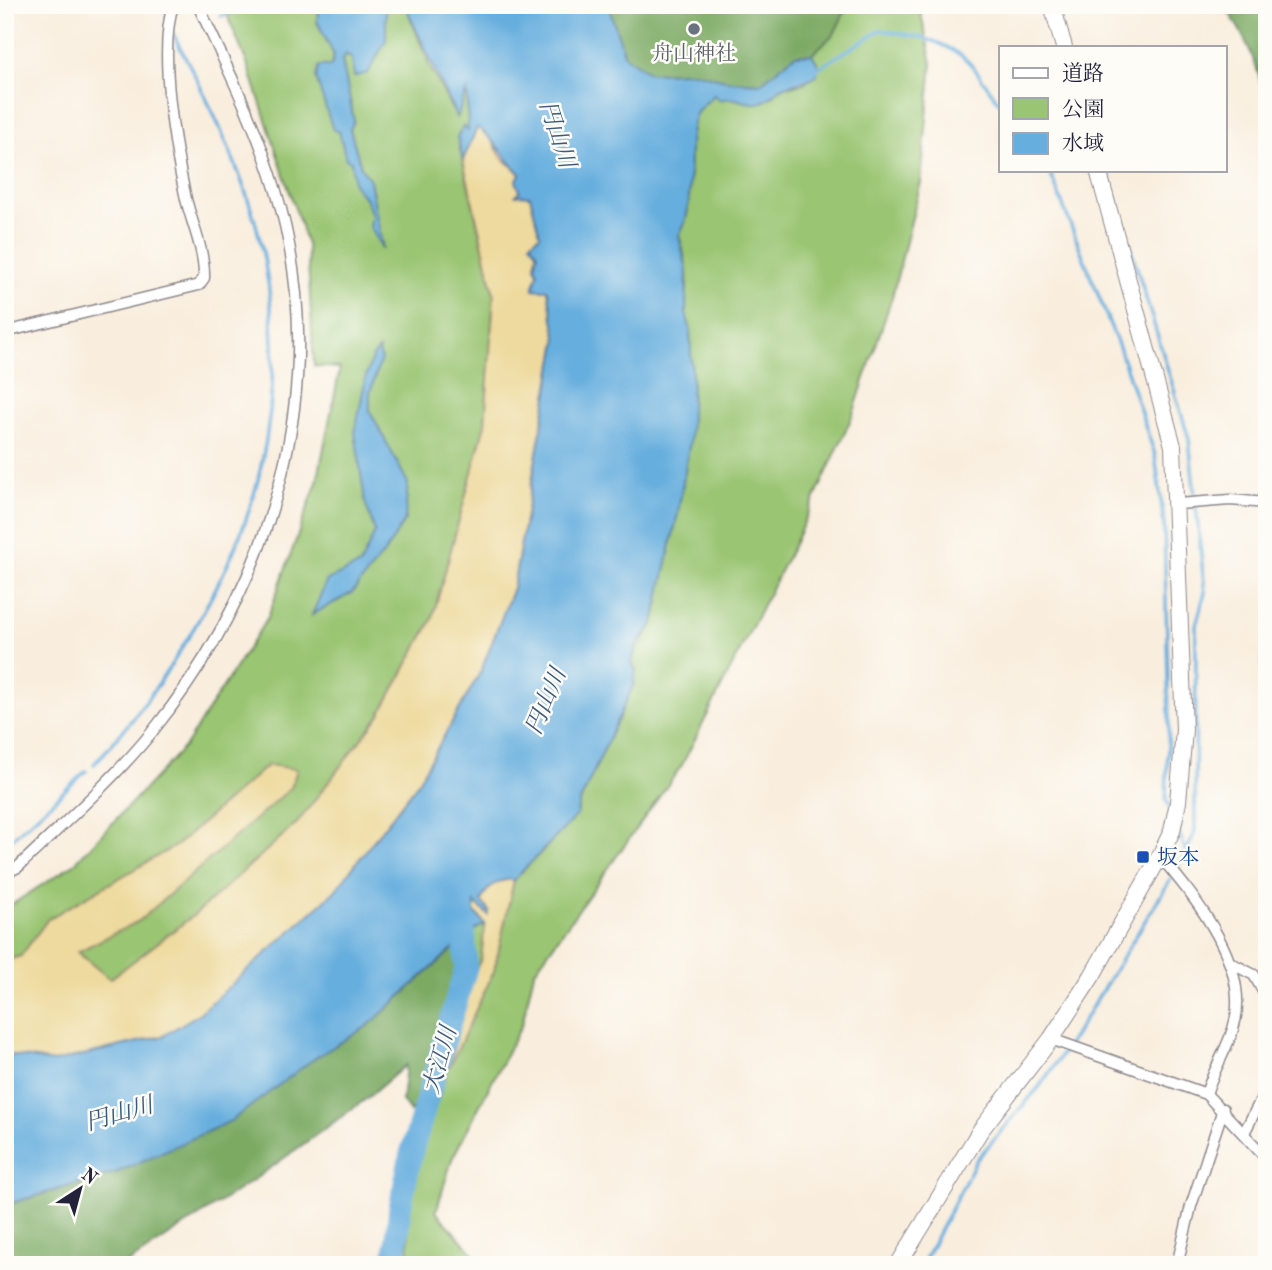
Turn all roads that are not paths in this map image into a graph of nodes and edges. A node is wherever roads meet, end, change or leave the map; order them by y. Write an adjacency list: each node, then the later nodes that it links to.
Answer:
1 (173, 5): 6 (street)
2 (198, 5): 10 (street)
3 (1052, 5): 4 (street)
4 (1064, 46)
5 (1099, 172): 8 (street)
6 (5, 332)
7 (1267, 503): 8 (street)
8 (1178, 504): 9 (street)
9 (1160, 856): 11 (street); 13 (street)
10 (5, 873)
11 (1229, 962): 12 (street); 15 (street)
12 (1267, 998)
13 (1051, 1039): 15 (street); 19 (street)
14 (1267, 1088): 17 (street)
15 (1206, 1094): 16 (street)
16 (1223, 1110): 17 (street); 20 (street)
17 (1244, 1133): 18 (street)
18 (1267, 1159)
19 (898, 1265)
20 (1177, 1265)

